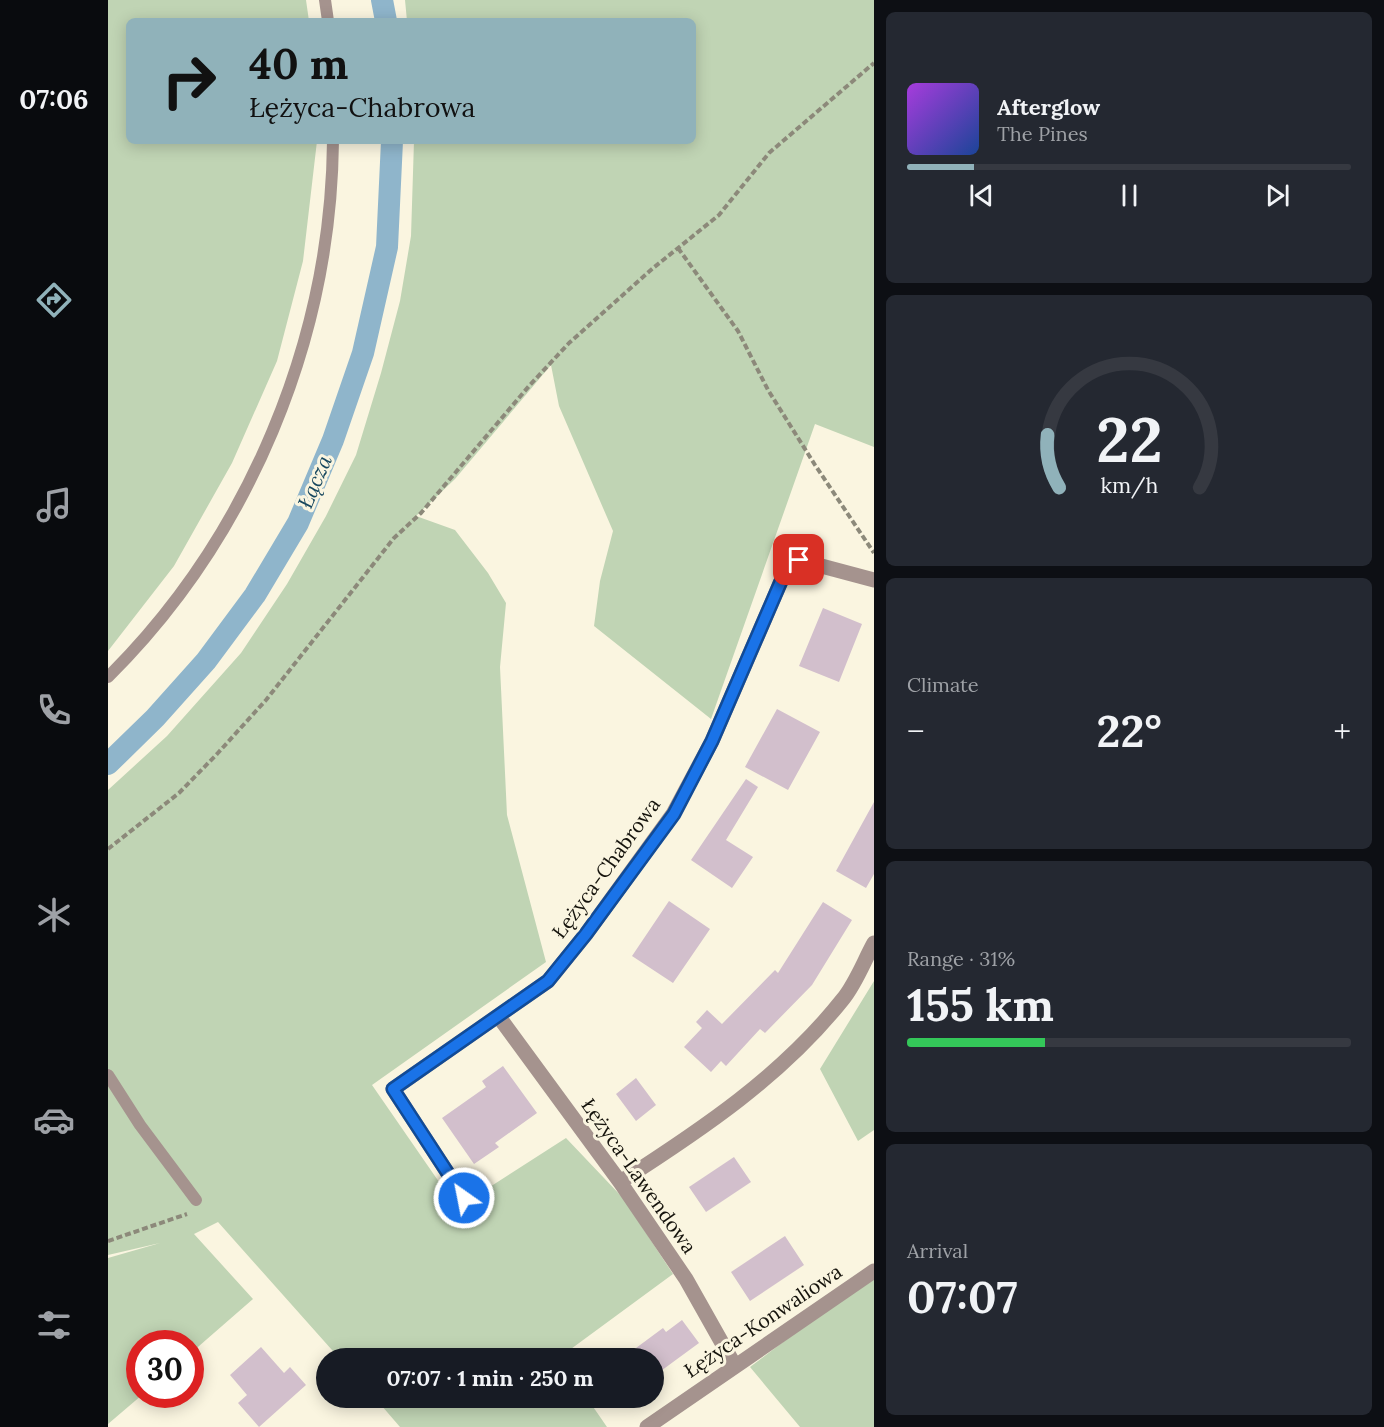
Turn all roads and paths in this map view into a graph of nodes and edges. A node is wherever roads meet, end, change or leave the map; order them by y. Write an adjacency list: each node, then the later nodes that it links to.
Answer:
1 (325, 0): 2 (lane)
2 (328, 18)
3 (874, 63): 5 (path)
4 (333, 144): 8 (lane)
5 (678, 248): 6 (path); 9 (path)
6 (874, 553)
7 (874, 580): 11 (street, Łężyca-Chabrowa)
8 (108, 677)
9 (108, 849)
10 (874, 943): 13 (street)
11 (499, 1017): 13 (street, Łężyca-Lawendowa); 14 (street, Łężyca-Chabrowa)
12 (108, 1075): 15 (lane)
13 (620, 1182): 18 (street, Łężyca-Lawendowa)
14 (464, 1198)
15 (194, 1207): 16 (path)
16 (108, 1241)
17 (874, 1271): 18 (street, Łężyca-Konwaliowa)
18 (735, 1366): 19 (street, Łężyca-Konwaliowa)
19 (647, 1427)

